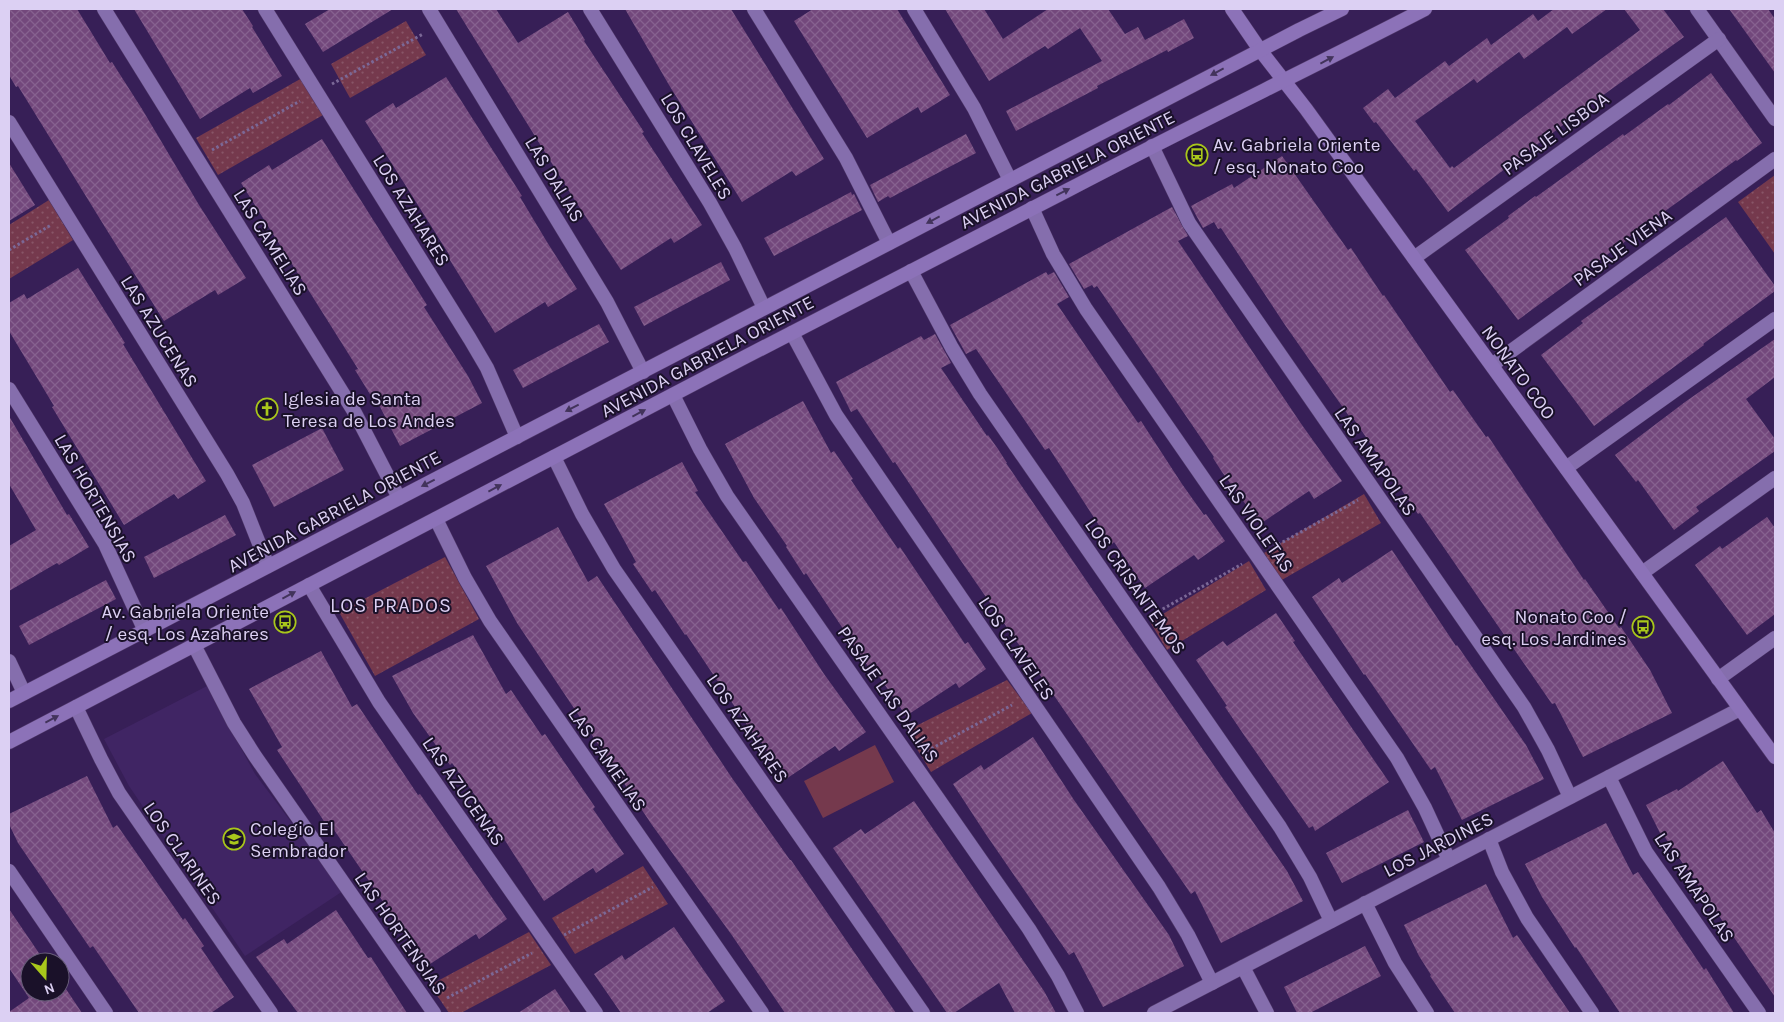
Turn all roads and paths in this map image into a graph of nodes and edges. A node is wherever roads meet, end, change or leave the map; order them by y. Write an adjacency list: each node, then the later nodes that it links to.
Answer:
1 (104, 9): 36 (street, LAS CAMELIAS)
2 (266, 9): 32 (street, LOS AZAHARES)
3 (429, 9): 29 (street, LAS DALIAS)
4 (590, 9): 25 (street, LOS CLAVELES)
5 (754, 9): 21 (street)
6 (914, 9): 18 (street)
7 (1232, 9): 12 (main road, NONATO COO)
8 (1342, 9): 12 (main road, AVENIDA GABRIELA ORIENTE)
9 (1425, 9): 13 (main road, AVENIDA GABRIELA ORIENTE, one-way to 9)
10 (1698, 9): 11 (street)
11 (1719, 39): 14 (street); 23 (street, PASAJE LISBOA)
12 (1260, 50): 13 (main road, NONATO COO); 18 (main road, AVENIDA GABRIELA ORIENTE, one-way to 18)
13 (1284, 81): 16 (main road, AVENIDA GABRIELA ORIENTE); 23 (main road, NONATO COO)
14 (1775, 119)
15 (9, 122): 20 (street, LAS AZUCENAS)
16 (1152, 146): 19 (main road, AVENIDA GABRIELA ORIENTE, one-way to 16); 55 (street, LAS AMAPOLAS)
17 (1775, 159): 28 (street, PASAJE VIENA)
18 (1010, 180): 21 (main road, AVENIDA GABRIELA ORIENTE, one-way to 21)
19 (1032, 208): 24 (main road, AVENIDA GABRIELA ORIENTE); 57 (street, LAS VIOLETAS)
20 (67, 216): 22 (path); 38 (street, LAS AZUCENAS)
21 (889, 243): 25 (main road, AVENIDA GABRIELA ORIENTE)
22 (9, 250)
23 (1414, 258): 28 (main road, NONATO COO)
24 (911, 271): 27 (main road, AVENIDA GABRIELA ORIENTE); 60 (street, LOS CRISANTEMOS)
25 (764, 308): 29 (main road, AVENIDA GABRIELA ORIENTE)
26 (1775, 319): 34 (street)
27 (792, 333): 31 (main road, AVENIDA GABRIELA ORIENTE); 47 (street, LOS CLAVELES)
28 (1492, 365): 34 (main road, NONATO COO)
29 (643, 372): 32 (main road, AVENIDA GABRIELA ORIENTE, one-way to 32)
30 (9, 389): 41 (street, LAS HORTENSIAS)
31 (673, 395): 33 (main road, AVENIDA GABRIELA ORIENTE, one-way to 31); 53 (street, PASAJE LAS DALIAS)
32 (517, 437): 36 (main road, AVENIDA GABRIELA ORIENTE, one-way to 36)
33 (554, 457): 37 (main road, AVENIDA GABRIELA ORIENTE, one-way to 33); 68 (street, LOS AZAHARES)
34 (1566, 468): 39 (main road, NONATO COO)
35 (1775, 478): 39 (street)
36 (399, 498): 38 (main road, AVENIDA GABRIELA ORIENTE)
37 (436, 519): 40 (main road, AVENIDA GABRIELA ORIENTE); 67 (street, LAS CAMELIAS)
38 (268, 566): 41 (main road, AVENIDA GABRIELA ORIENTE)
39 (1642, 573): 45 (main road, NONATO COO)
40 (309, 585): 43 (main road, AVENIDA GABRIELA ORIENTE, one-way to 40); 66 (street, LAS AZUCENAS)
41 (144, 631): 46 (main road, AVENIDA GABRIELA ORIENTE)
42 (1775, 638): 45 (street)
43 (194, 645): 49 (main road, AVENIDA GABRIELA ORIENTE); 65 (street, LAS HORTENSIAS)
44 (9, 661): 46 (street)
45 (1718, 679): 50 (main road, NONATO COO)
46 (24, 694): 48 (main road, AVENIDA GABRIELA ORIENTE)
47 (1028, 696): 53 (path); 62 (street, LOS CLAVELES)
48 (9, 702)
49 (76, 707): 51 (main road, AVENIDA GABRIELA ORIENTE, one-way to 49); 64 (street, LOS CLARINES)
50 (1740, 709): 52 (main road, NONATO COO); 54 (street, LOS JARDINES)
51 (9, 742)
52 (1775, 757)
53 (911, 759): 69 (street, PASAJE LAS DALIAS)
54 (1608, 777): 55 (street, LOS JARDINES); 74 (street, LAS AMAPOLAS)
55 (1570, 797): 56 (street, LOS JARDINES)
56 (1489, 840): 57 (street, LOS JARDINES); 73 (street)
57 (1449, 860): 59 (street, LOS JARDINES)
58 (9, 871): 63 (street)
59 (1365, 903): 60 (street, LOS JARDINES); 72 (street)
60 (1331, 921): 61 (street, LOS JARDINES)
61 (1242, 967): 62 (street, LOS JARDINES); 71 (street)
62 (1212, 983): 70 (street, LOS JARDINES)
63 (106, 1013)
64 (271, 1013)
65 (434, 1013)
66 (596, 1013)
67 (762, 1013)
68 (923, 1013)
69 (1076, 1013)
70 (1154, 1013)
71 (1267, 1013)
72 (1428, 1013)
73 (1592, 1013)
74 (1759, 1013)

